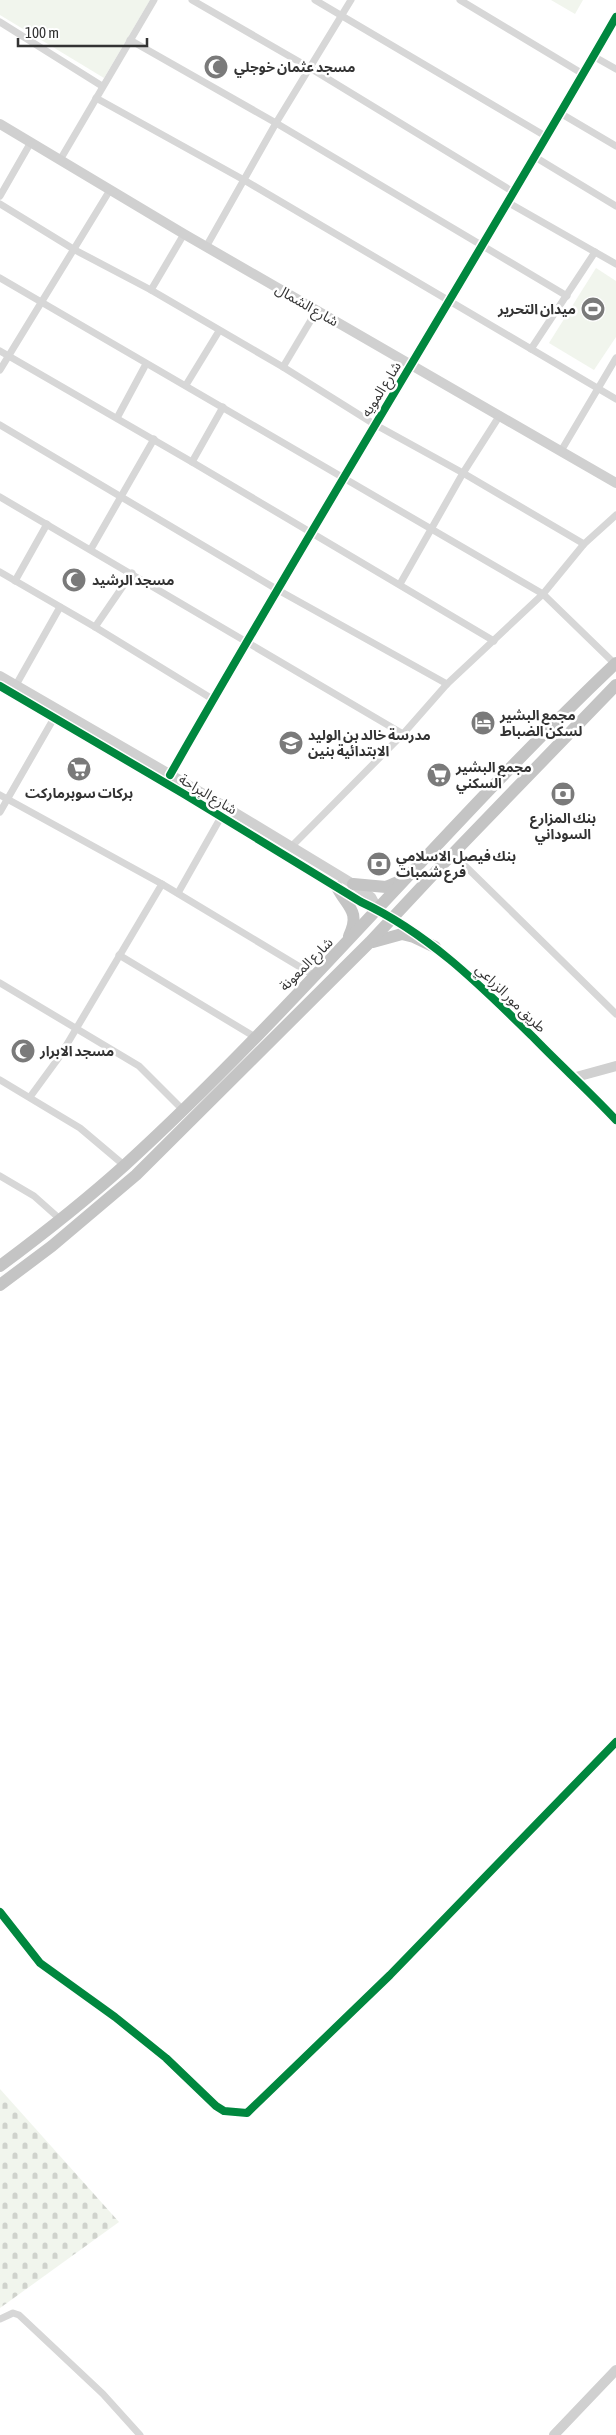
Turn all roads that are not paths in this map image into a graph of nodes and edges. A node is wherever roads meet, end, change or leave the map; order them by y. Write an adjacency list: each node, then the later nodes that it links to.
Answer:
1 (154, 0): 9 (street)
2 (192, 0): 11 (street)
3 (315, 0): 6 (street)
4 (351, 0): 6 (street)
5 (460, 0): 13 (street)
6 (341, 15): 11 (street); 19 (street)
7 (616, 17): 10 (street, شارع المويه)
8 (0, 22): 14 (street)
9 (130, 40): 14 (street); 17 (street)
10 (593, 56): 12 (street); 13 (street, شارع المويه)
11 (310, 68): 17 (street); 26 (street)
12 (616, 69)
13 (583, 74): 16 (street, شارع المويه)
14 (102, 86): 15 (street)
15 (96, 98): 23 (street); 24 (street)
16 (560, 114): 19 (street, شارع المويه); 21 (street)
17 (276, 123): 24 (street); 33 (street)
18 (0, 124): 20 (street, شارع الشمال)
19 (547, 137): 22 (street, شارع المويه)
20 (30, 142): 23 (street, شارع الشمال); 27 (street)
21 (616, 146)
22 (535, 157): 26 (street, شارع المويه); 30 (street)
23 (60, 160): 25 (street, شارع الشمال)
24 (244, 180): 32 (street); 40 (street)
25 (110, 190): 31 (street, شارع الشمال); 34 (street)
26 (515, 193): 28 (street, شارع المويه)
27 (0, 196)
28 (509, 202): 33 (street, شارع المويه); 35 (street)
29 (0, 204): 34 (street)
30 (616, 206)
31 (184, 234): 32 (street, شارع الشمال); 38 (street)
32 (206, 247): 42 (street, شارع الشمال)
33 (482, 247): 39 (street); 40 (street, شارع المويه)
34 (75, 250): 38 (street); 41 (street)
35 (595, 252): 36 (street); 39 (street)
36 (616, 264)
37 (0, 278): 41 (street)
38 (151, 290): 43 (street)
39 (568, 296): 44 (street)
40 (450, 302): 44 (street); 49 (street, شارع المويه)
41 (42, 303): 46 (street); 48 (street)
42 (317, 310): 49 (street, شارع الشمال); 50 (street)
43 (219, 331): 50 (street); 52 (street)
44 (531, 349): 53 (street)
45 (0, 351): 46 (street)
46 (8, 356): 51 (street); 57 (street)
47 (616, 358): 53 (street)
48 (146, 364): 52 (street); 57 (street)
49 (412, 364): 56 (street, شارع الشمال); 58 (street, شارع المويه)
50 (283, 367): 58 (street)
51 (0, 370)
52 (186, 385): 55 (street)
53 (598, 388): 54 (street); 61 (street)
54 (616, 399)
55 (223, 407): 62 (street); 64 (street)
56 (500, 415): 61 (street, شارع الشمال); 63 (street)
57 (117, 418): 60 (street)
58 (374, 424): 63 (street); 64 (street, شارع المويه)
59 (0, 425): 66 (street)
60 (154, 439): 62 (street); 66 (street)
61 (561, 451): 65 (street, شارع الشمال)
62 (192, 462): 71 (street)
63 (464, 473): 70 (street); 72 (street)
64 (343, 477): 70 (street); 71 (street, شارع المويه)
65 (616, 483)
66 (122, 496): 73 (street); 78 (street)
67 (0, 497): 69 (street)
68 (616, 515): 72 (street)
69 (47, 524): 73 (street); 76 (street)
70 (431, 530): 77 (street); 79 (street)
71 (312, 532): 77 (street); 78 (street, شارع المويه)
72 (584, 544): 79 (street)
73 (90, 549): 75 (street)
74 (0, 572): 76 (street)
75 (132, 573): 81 (street); 83 (street)
76 (16, 581): 80 (street)
77 (400, 584): 82 (street)
78 (278, 590): 83 (street, شارع المويه); 86 (street)
79 (543, 594): 82 (street); 84 (street)
80 (60, 607): 81 (street); 87 (street)
81 (95, 627): 90 (street)
82 (494, 641): 86 (street)
83 (247, 644): 90 (street, شارع المويه); 92 (street)
84 (615, 663): 100 (highway, شارع المعونة)
85 (0, 676): 87 (street, شارع البراحة)
86 (448, 684): 92 (street)
87 (16, 685): 93 (street, شارع البراحة)
88 (616, 685): 99 (highway)
89 (0, 686): 91 (street, شارع البراحة)
90 (214, 700): 93 (street, شارع المويه)
91 (54, 718): 95 (street); 97 (street, شارع البراحة)
92 (403, 734): 98 (street)
93 (170, 775): 98 (street, شارع البراحة)
94 (0, 795): 95 (street)
95 (8, 799): 96 (street); 101 (street)
96 (0, 812)
97 (221, 817): 103 (street, شارع البراحة); 104 (street)
98 (292, 847): 102 (street, شارع البراحة)
99 (452, 854): 106 (highway); 113 (street)
100 (406, 878): 102 (highway); 105 (highway, شارع المعونة)
101 (162, 884): 104 (street); 110 (street)
102 (353, 884): 105 (street, شارع البراحة)
103 (337, 887): 105 (street, شارع البراحة); 108 (highway)
104 (178, 893): 111 (street)
105 (377, 908): 106 (street, طريق مور الزراعي); 108 (highway, شارع المعونة)
106 (393, 918): 107 (highway); 109 (street, طريق مور الزراعي)
107 (370, 942): 109 (highway); 126 (highway)
108 (344, 947): 111 (highway, شارع المعونة)
109 (435, 947): 117 (street, طريق مور الزراعي)
110 (119, 955): 114 (street); 115 (street)
111 (316, 976): 115 (highway, شارع المعونة)
112 (0, 983): 114 (street)
113 (616, 1014)
114 (76, 1027): 119 (street); 120 (street)
115 (255, 1037): 120 (highway, شارع المعونة)
116 (616, 1066): 117 (street)
117 (576, 1077): 121 (street, طريق مور الزراعي)
118 (0, 1080): 119 (street)
119 (30, 1097): 122 (street)
120 (183, 1110): 122 (highway, شارع المعونة)
121 (616, 1120)
122 (125, 1166): 124 (highway, شارع المعونة)
123 (0, 1176): 124 (street)
124 (61, 1220): 125 (highway, شارع المعونة)
125 (0, 1266)
126 (0, 1285)
127 (616, 1742): 128 (street)
128 (0, 1912)
129 (0, 2319): 131 (street)
130 (616, 2370): 132 (street)
131 (140, 2435)
132 (554, 2435)

